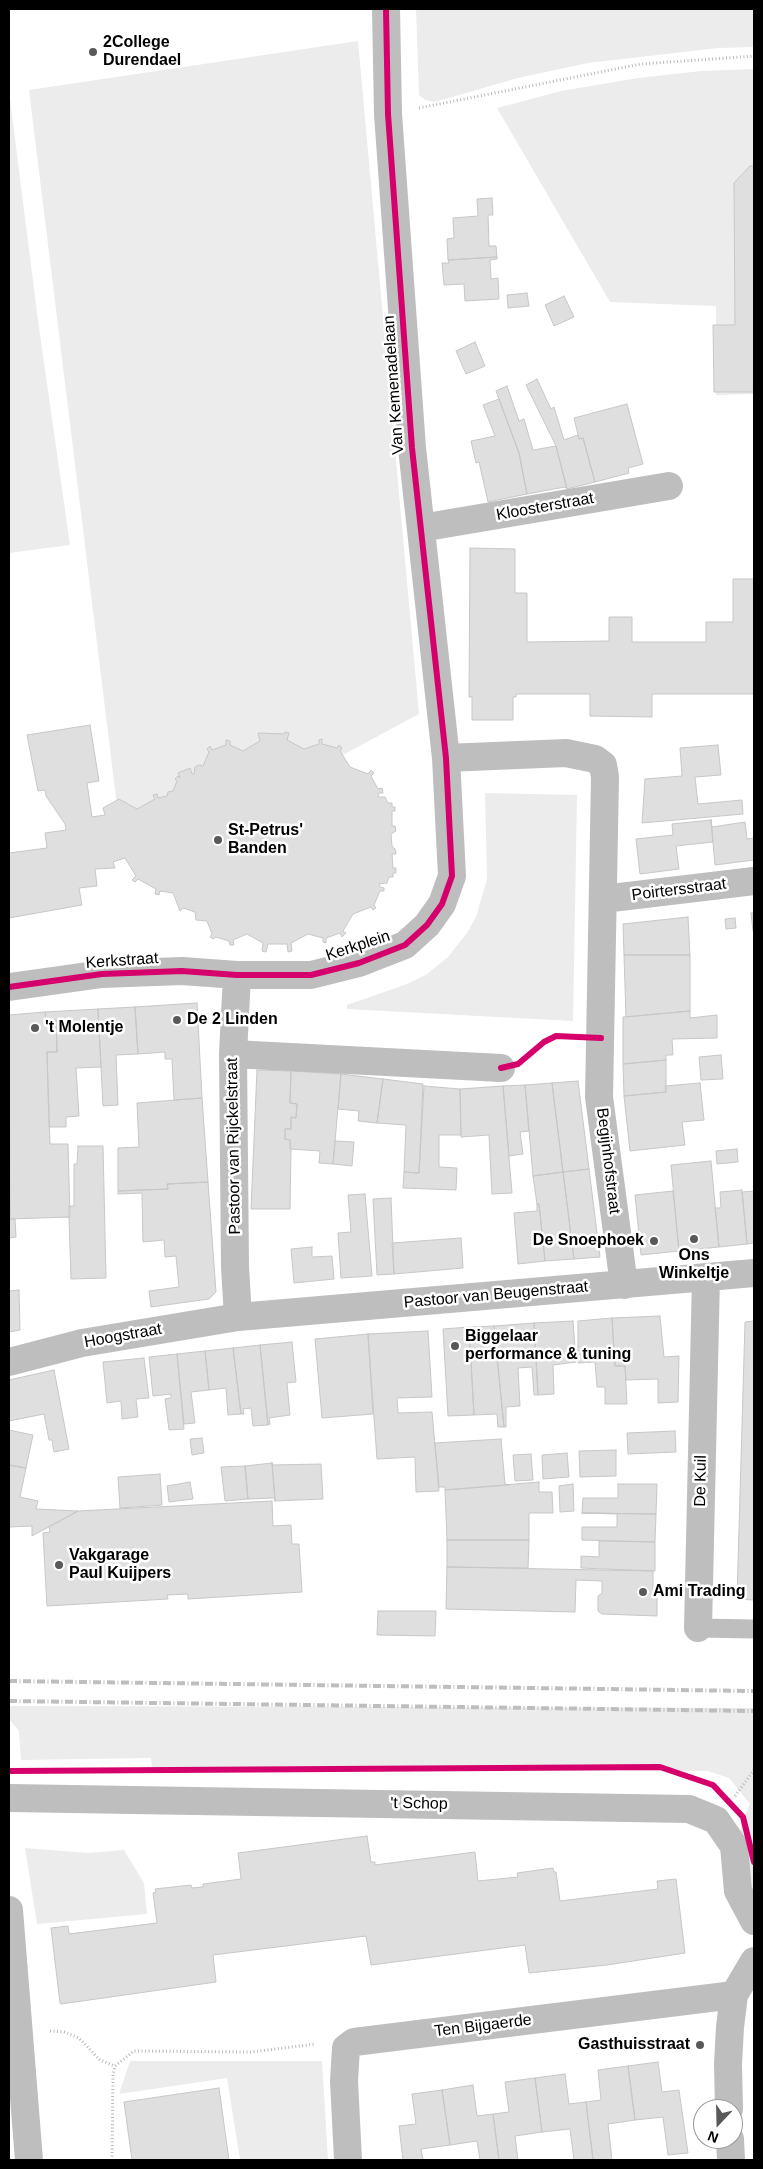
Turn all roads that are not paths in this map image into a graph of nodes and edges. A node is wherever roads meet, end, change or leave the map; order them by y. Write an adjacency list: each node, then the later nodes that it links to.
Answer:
1 (386, 9): 3 (street, Van Kemenadelaan)
2 (669, 486): 3 (street, Kloosterstraat)
3 (421, 528): 4 (street, Van Kemenadelaan)
4 (446, 758): 6 (street); 7 (street, Kerkplein)
5 (754, 881): 6 (street, Poirtersstraat)
6 (603, 899): 13 (street, Begijnhofstraat)
7 (237, 975): 8 (street, Kerkstraat); 9 (street, Pastoor van Rijckelstraat)
8 (9, 987)
9 (233, 1054): 10 (street); 14 (street, Pastoor van Rijckelstraat)
10 (501, 1068)
11 (754, 1273): 12 (street, Pastoor van Beugenstraat)
12 (706, 1278): 13 (street, Pastoor van Beugenstraat); 16 (street, De Kuil)
13 (624, 1285): 14 (street, Pastoor van Beugenstraat)
14 (238, 1317): 15 (street, Hoogstraat)
15 (9, 1362)
16 (698, 1628): 17 (lane, De Kuil)
17 (754, 1629)
18 (9, 1798): 20 (street, 't Schop)
19 (9, 1910): 24 (street)
20 (754, 1920)
21 (754, 1961): 22 (street)
22 (734, 1995): 23 (street); 25 (street, Ten Bijgaerde)
23 (729, 2099)
24 (29, 2160)
25 (348, 2160)

